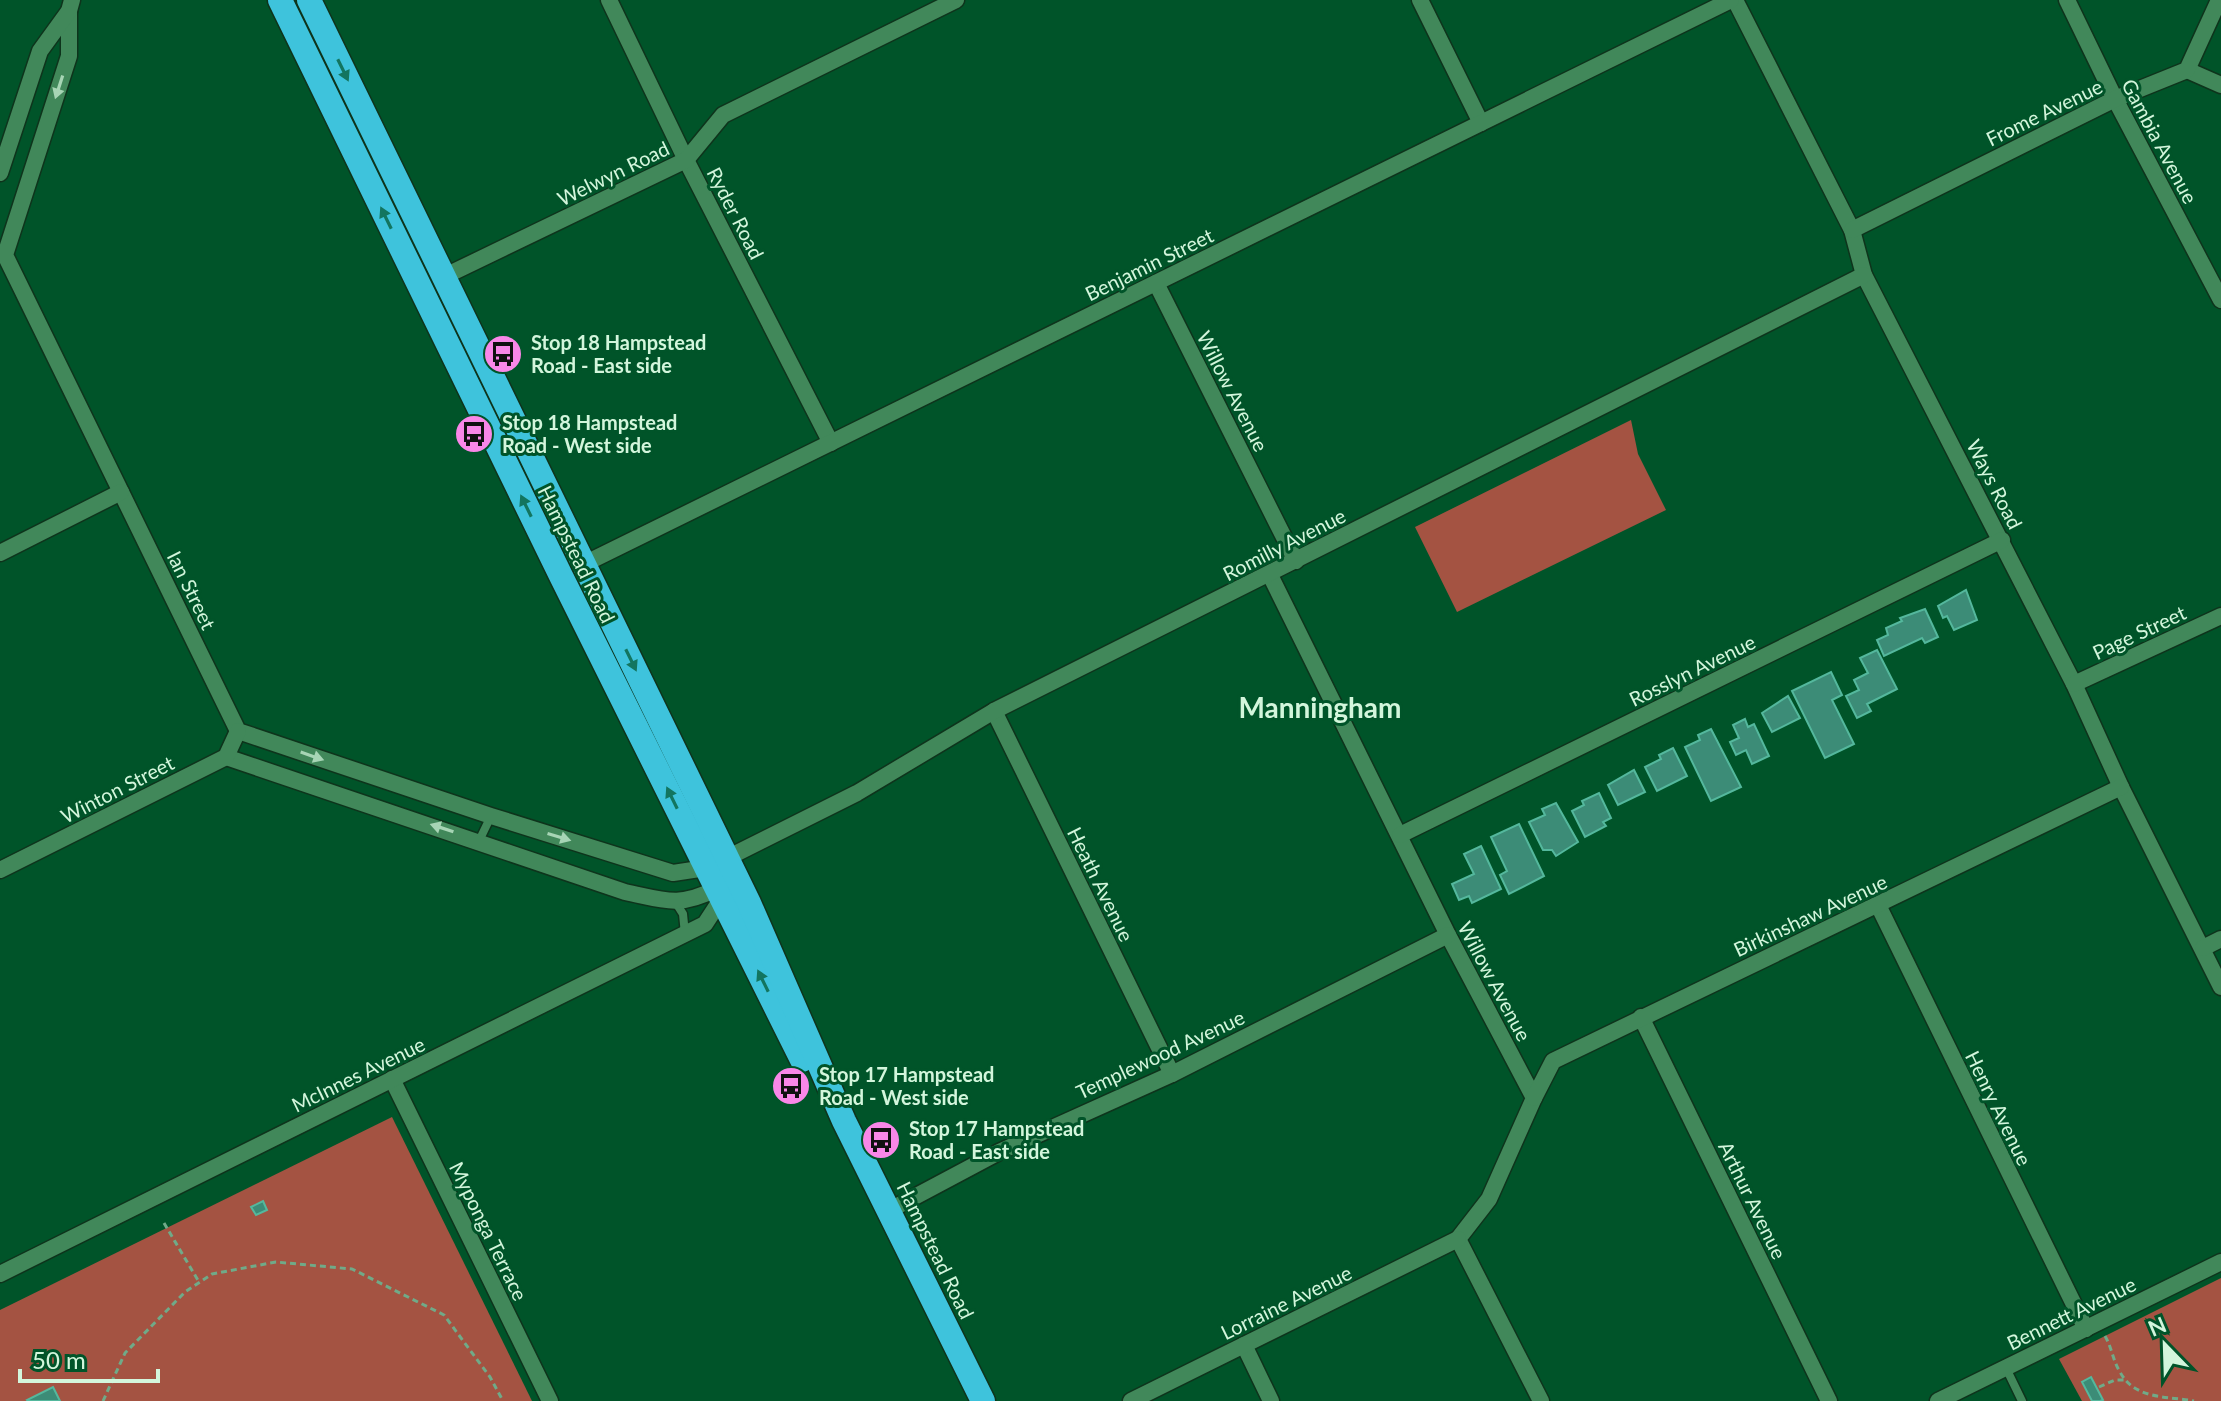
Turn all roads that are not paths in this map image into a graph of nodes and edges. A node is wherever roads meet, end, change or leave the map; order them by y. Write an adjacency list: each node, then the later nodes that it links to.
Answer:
1 (280, 0): 21 (highway, Hampstead Road, one-way to 1)
2 (309, 0): 19 (highway, Hampstead Road, one-way to 19)
3 (609, 0): 14 (street, Ryder Road)
4 (956, 0): 14 (street, Welwyn Road)
5 (1420, 0): 13 (street)
6 (1733, 0): 13 (street, Benjamin Street); 16 (street, Ways Road)
7 (2067, 0): 12 (street, Gambia Avenue)
8 (2219, 0): 10 (street)
9 (70, 5): 15 (street, Ian Street); 17 (street, Ian Street, one-way to 17)
10 (2187, 70): 11 (street); 12 (street, Frome Avenue)
11 (2221, 85)
12 (2115, 99): 16 (street, Frome Avenue); 22 (street, Gambia Avenue)
13 (1481, 123): 20 (street, Benjamin Street)
14 (686, 160): 19 (street, Welwyn Road); 23 (street, Ryder Road)
15 (0, 173)
16 (1852, 230): 18 (street, Ways Road)
17 (3, 255): 24 (street, Ian Street)
18 (1864, 275): 25 (street, Ways Road); 27 (street, Romilly Avenue)
19 (443, 277): 21 (highway); 28 (highway, Hampstead Road)
20 (1156, 283): 23 (street, Benjamin Street); 27 (street, Willow Avenue)
21 (420, 288): 30 (highway, Hampstead Road, one-way to 21)
22 (2221, 300)
23 (831, 443): 28 (street, Benjamin Street)
24 (121, 492): 26 (street); 34 (street, Ian Street)
25 (2002, 540): 32 (street, Ways Road); 38 (street, Rosslyn Avenue)
26 (0, 553)
27 (1296, 561): 29 (street, Romilly Avenue)
28 (584, 564): 30 (highway); 41 (highway, Hampstead Road, one-way to 41)
29 (1270, 575): 33 (street, Romilly Avenue); 38 (street, Willow Avenue)
30 (561, 576): 41 (highway, Hampstead Road, one-way to 30)
31 (2221, 616): 32 (street, Page Street)
32 (2074, 684): 36 (street, Ways Road)
33 (994, 711): 41 (street, Romilly Avenue); 51 (street, Heath Avenue)
34 (238, 731): 35 (street); 37 (street, one-way to 37)
35 (226, 757): 39 (street, one-way to 35); 40 (street, Winton Street)
36 (2121, 787): 44 (street, Birkinshaw Avenue); 48 (street, Ways Road)
37 (491, 816): 39 (lane); 41 (street, one-way to 41)
38 (1400, 835): 46 (street, Willow Avenue)
39 (479, 841): 42 (street)
40 (0, 870)
41 (718, 878): 42 (street); 43 (highway, Hampstead Road); 43 (highway); 45 (street, McInnes Avenue); 54 (highway, Hampstead Road, one-way to 41)
42 (676, 903): 45 (lane)
43 (749, 903): 54 (highway, Hampstead Road)
44 (1878, 905): 50 (street, Birkinshaw Avenue); 59 (street, Henry Avenue)
45 (685, 934): 52 (street, McInnes Avenue)
46 (1448, 935): 51 (street, Templewood Avenue); 53 (street, Willow Avenue)
47 (2221, 939): 48 (street)
48 (2203, 948): 49 (street, Ways Road)
49 (2221, 987)
50 (1641, 1017): 53 (street, Birkinshaw Avenue); 67 (street, Arthur Avenue)
51 (1172, 1074): 55 (street, Templewood Avenue)
52 (392, 1079): 58 (street, McInnes Avenue); 62 (street, Myponga Terrace)
53 (1534, 1098): 56 (street)
54 (844, 1121): 55 (highway, Hampstead Road)
55 (890, 1210): 63 (highway, Hampstead Road)
56 (1458, 1239): 60 (street, Lorraine Avenue); 66 (street)
57 (2221, 1262): 59 (street, Bennett Avenue)
58 (0, 1274)
59 (2092, 1326): 61 (street, Bennett Avenue)
60 (1244, 1345): 64 (street, Lorraine Avenue); 65 (street)
61 (2006, 1368): 68 (street, Bennett Avenue); 69 (lane)
62 (550, 1401)
63 (983, 1401)
64 (1131, 1401)
65 (1271, 1401)
66 (1541, 1401)
67 (1829, 1401)
68 (1938, 1401)
69 (2022, 1401)

